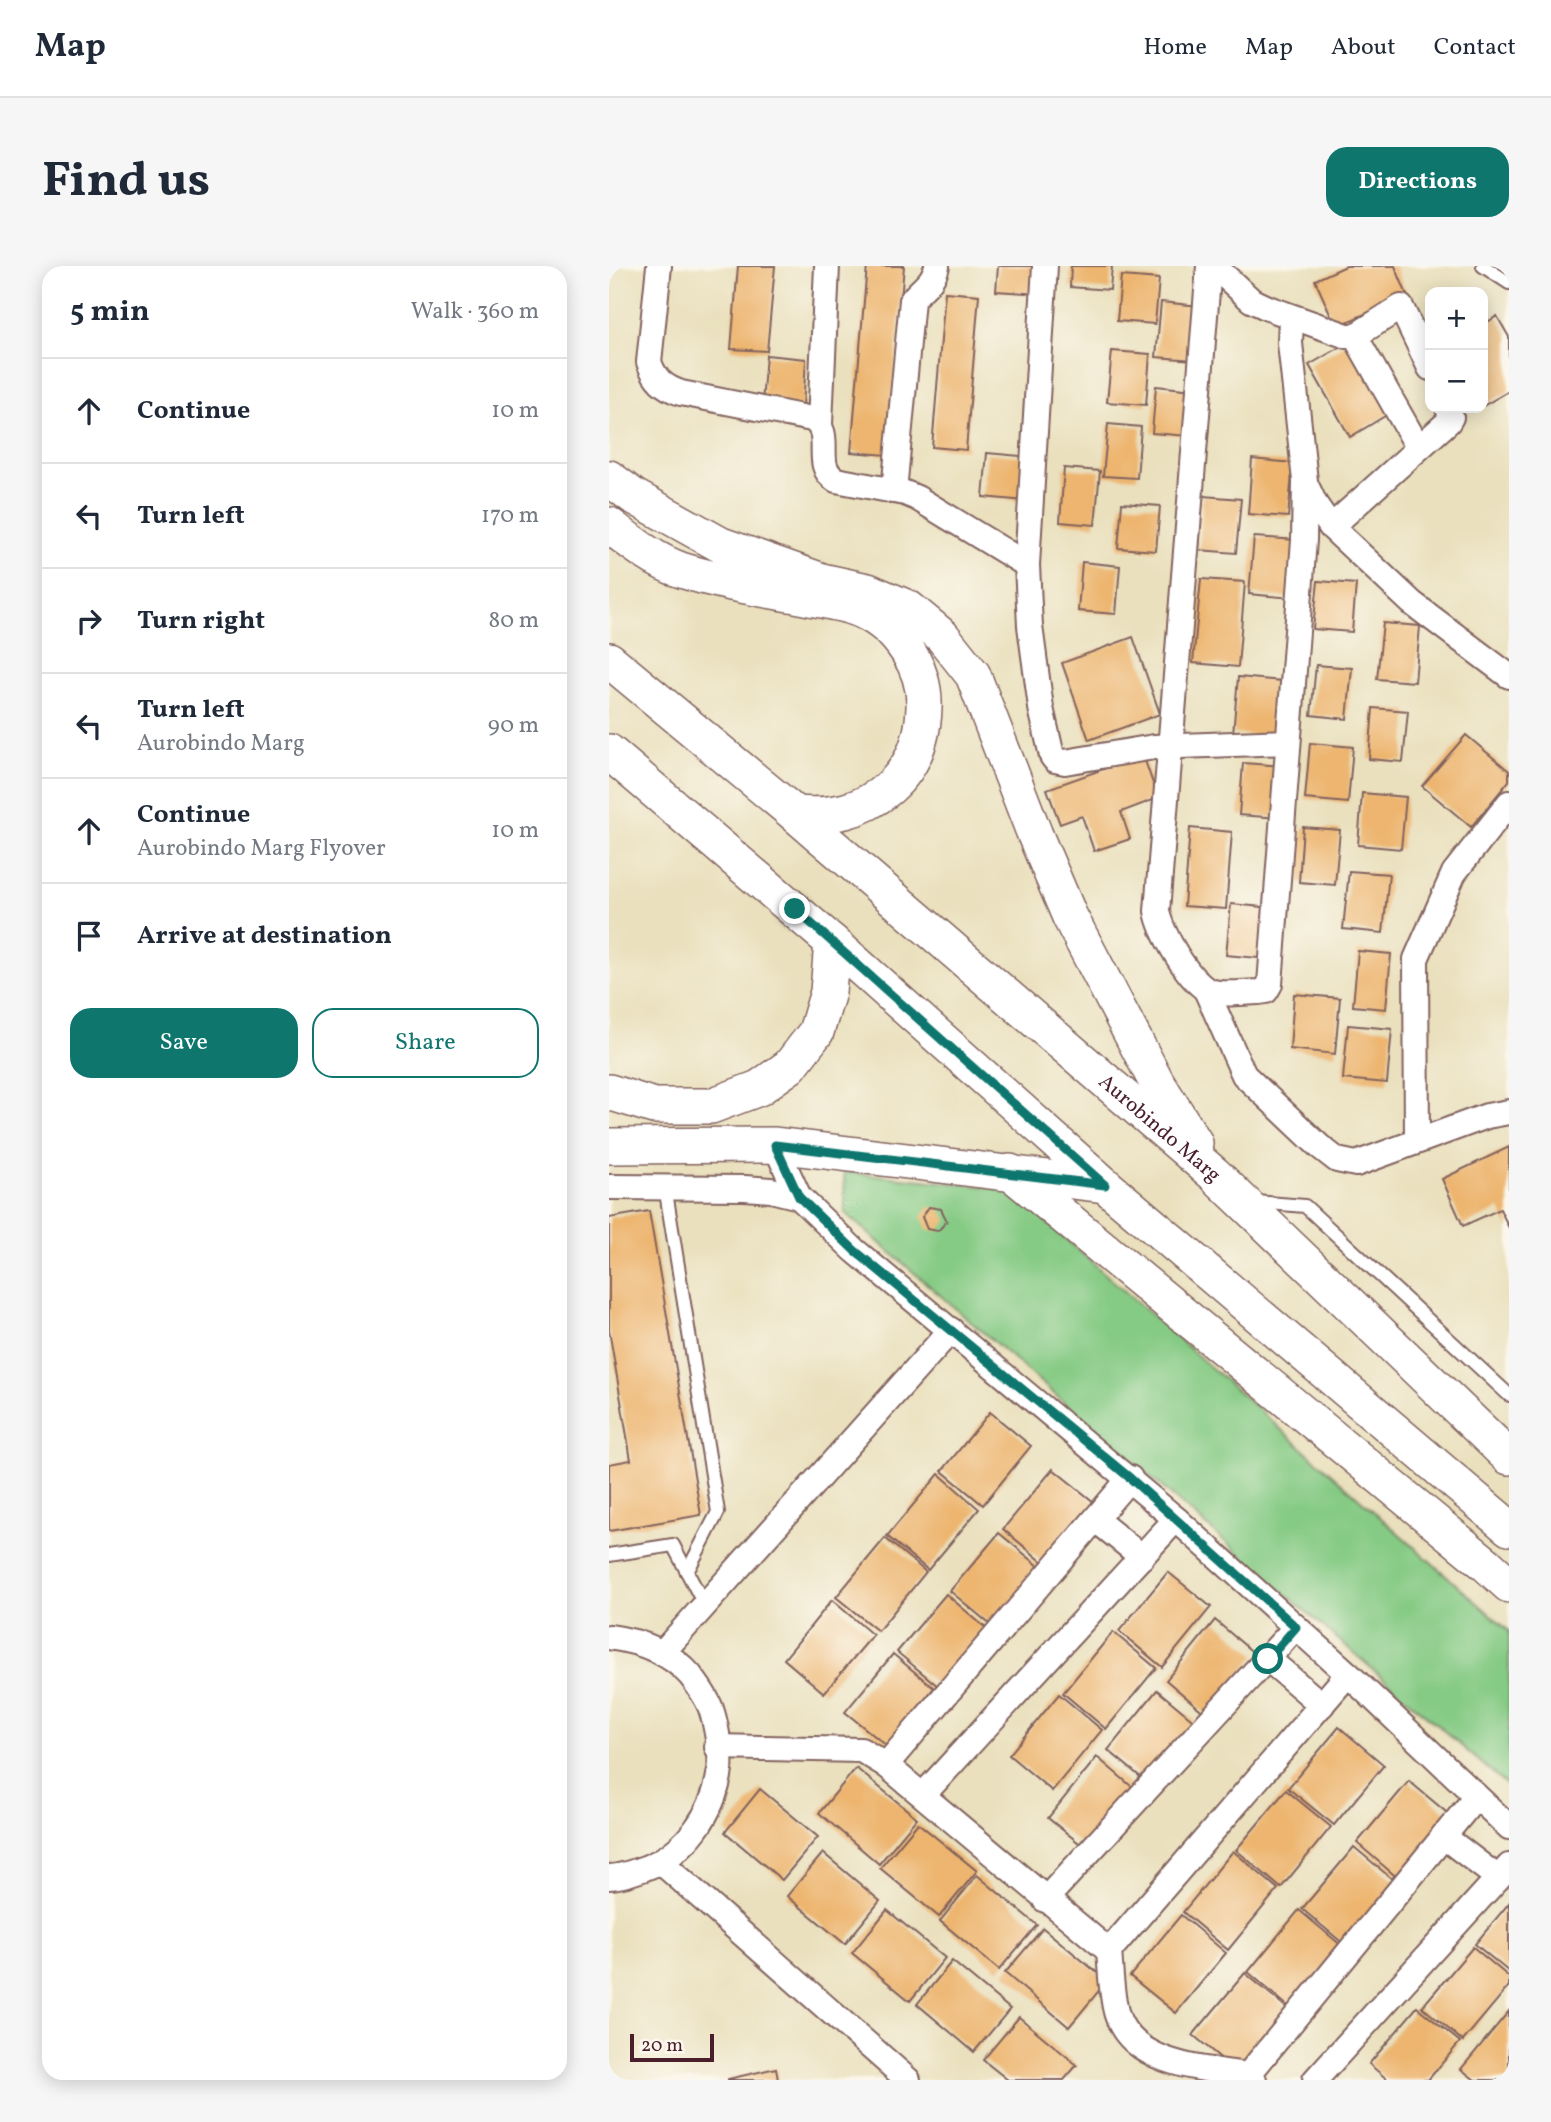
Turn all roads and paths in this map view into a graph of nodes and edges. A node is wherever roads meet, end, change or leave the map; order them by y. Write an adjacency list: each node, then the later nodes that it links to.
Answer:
1 (659, 266): 12 (street)
2 (827, 266): 12 (street)
3 (937, 266): 16 (street)
4 (1045, 266): 19 (street)
5 (1211, 266): 8 (street); 23 (street)
6 (1483, 266): 7 (lane)
7 (1509, 282)
8 (1290, 317): 9 (street); 15 (street)
9 (1351, 336): 10 (street); 13 (street)
10 (1425, 357)
11 (1450, 413): 13 (street)
12 (820, 424): 16 (street)
13 (1418, 447): 18 (street)
14 (609, 478): 35 (main road)
15 (1305, 481): 18 (street); 22 (street)
16 (894, 491): 19 (street)
17 (609, 525): 26 (main road)
18 (1331, 527): 21 (street)
19 (1027, 565): 23 (street)
20 (609, 660): 26 (main road, Aurobindo Marg)
21 (1509, 676)
22 (1289, 742): 23 (street); 28 (street)
23 (1168, 746): 28 (street)
24 (609, 752): 27 (main road)
25 (1509, 803): 31 (street)
26 (795, 814): 35 (main road, Aurobindo Marg)
27 (832, 942): 29 (main road); 36 (main road)
28 (1206, 990): 31 (street)
29 (609, 1092)
30 (1509, 1112): 31 (street)
31 (1417, 1141)
32 (775, 1145): 33 (main road); 34 (main road); 39 (street)
33 (609, 1146)
34 (1010, 1172): 36 (main road); 51 (main road)
35 (1214, 1174): 40 (main road, Aurobindo Marg)
36 (1105, 1185): 47 (main road)
37 (665, 1186): 38 (street); 39 (street); 50 (lane)
38 (609, 1187)
39 (799, 1197): 41 (street)
40 (1242, 1201): 42 (lane); 43 (main road, Aurobindo Marg)
41 (951, 1329): 44 (street); 52 (street)
42 (1509, 1395)
43 (1506, 1448)
44 (1130, 1478): 45 (street); 46 (street)
45 (1176, 1519): 49 (street); 53 (street)
46 (1096, 1520): 49 (street); 60 (street)
47 (1509, 1528)
48 (609, 1555): 50 (lane)
49 (1142, 1557): 61 (street)
50 (687, 1572): 52 (lane)
51 (1509, 1585)
52 (705, 1606): 55 (street)
53 (1296, 1627): 56 (street); 57 (street)
54 (609, 1637): 55 (street)
55 (662, 1653): 59 (street)
56 (1268, 1659): 58 (street); 68 (street)
57 (1348, 1674): 58 (street); 62 (street)
58 (1322, 1705): 69 (street)
59 (717, 1747): 60 (street); 65 (street)
60 (886, 1765): 61 (street)
61 (923, 1795): 68 (street)
62 (1476, 1797): 63 (street); 64 (street)
63 (1509, 1827)
64 (1443, 1836): 66 (street); 70 (street)
65 (661, 1862): 67 (street); 71 (street)
66 (1504, 1872): 72 (street)
67 (609, 1877)
68 (1045, 1900): 69 (street)
69 (1109, 1951): 70 (street)
70 (1251, 2077)
71 (908, 2080)
72 (1315, 2080)

